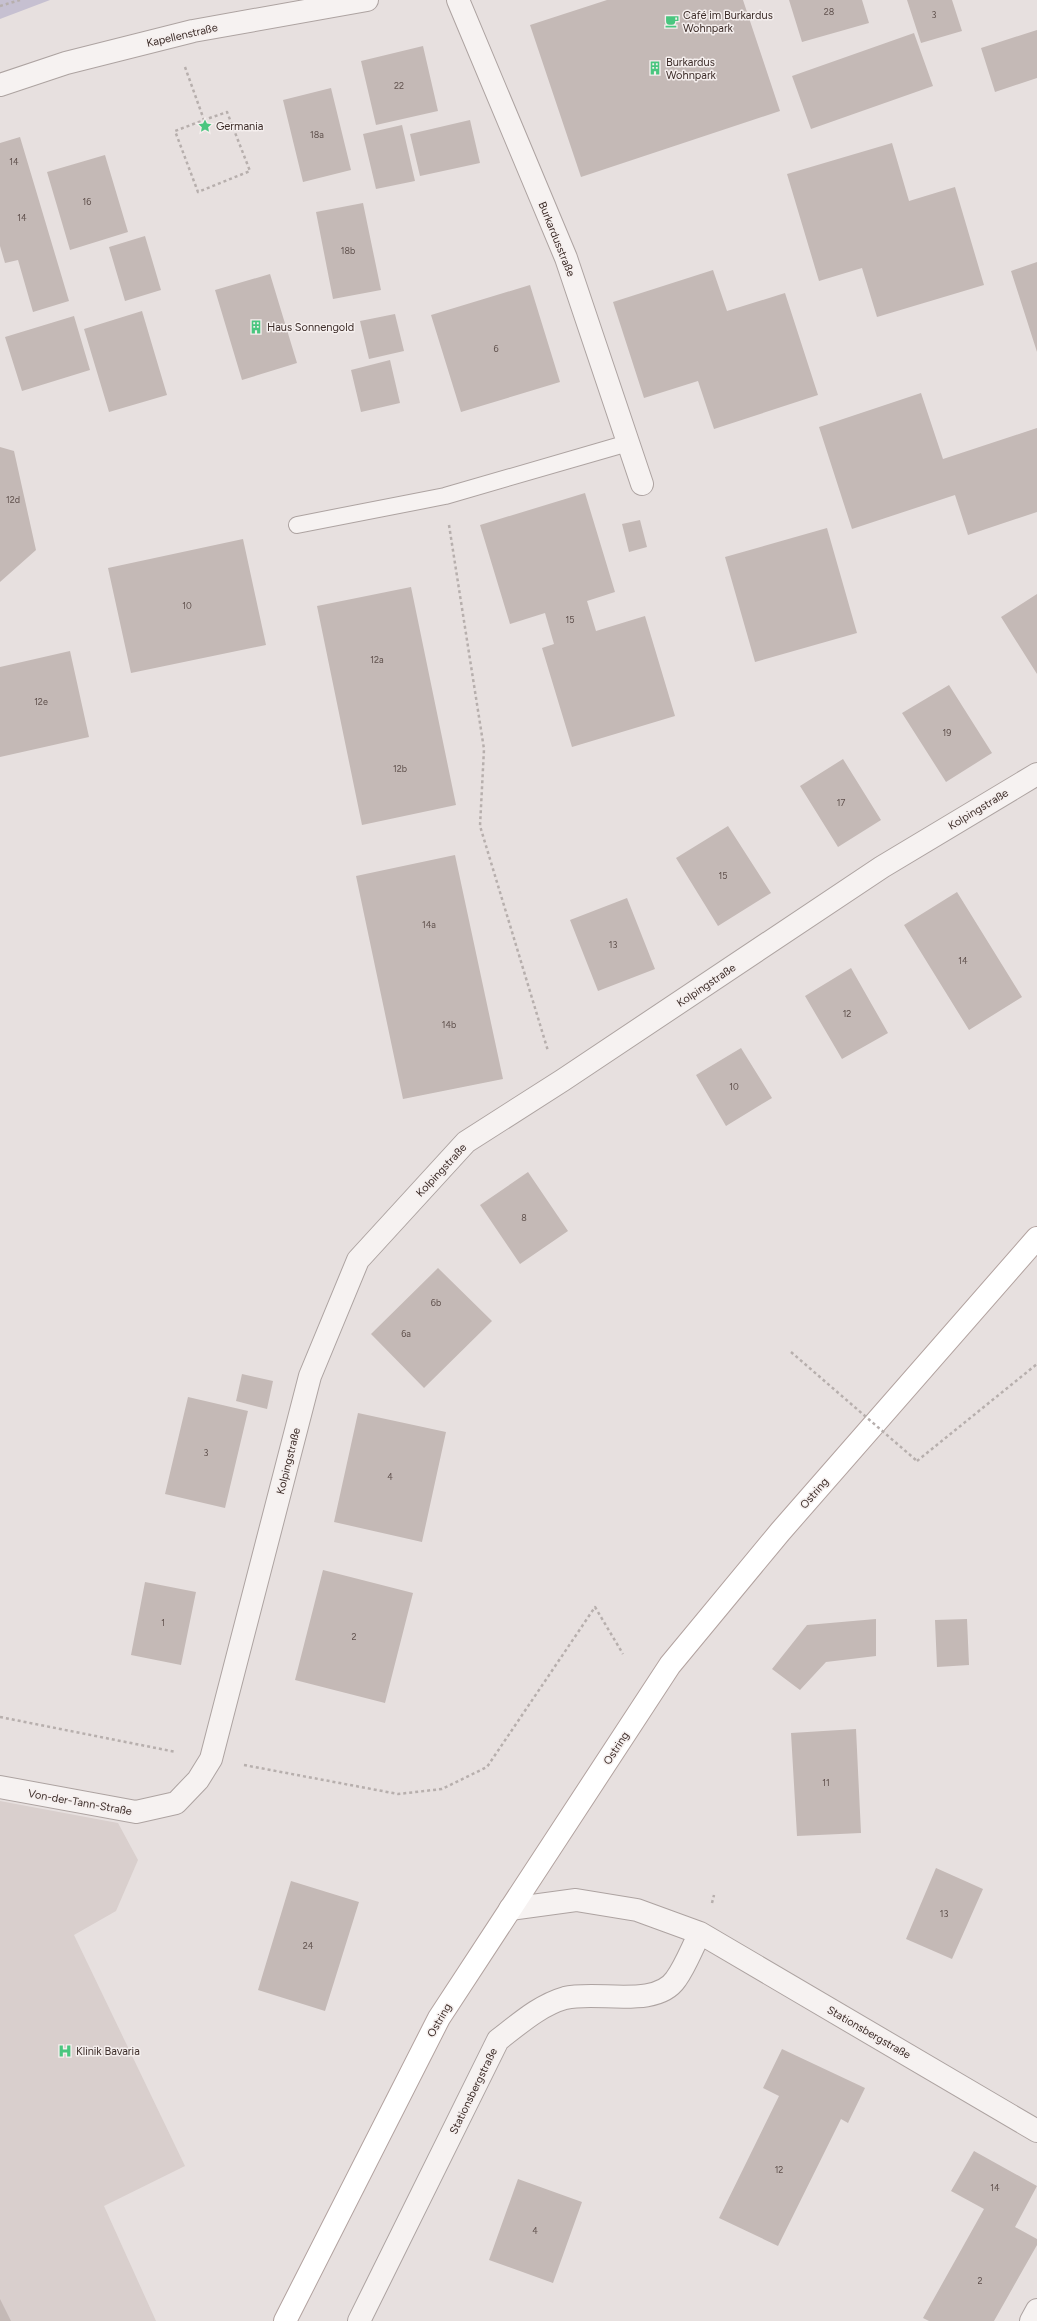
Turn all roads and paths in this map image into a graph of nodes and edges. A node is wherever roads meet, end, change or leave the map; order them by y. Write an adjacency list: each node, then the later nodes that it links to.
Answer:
1 (20, 0): 4 (path)
2 (367, 0): 6 (street, Kapellenstraße)
3 (458, 0): 8 (street, Burkardusstraße)
4 (0, 6)
5 (184, 65): 7 (path)
6 (0, 85)
7 (204, 120): 7 (path)
8 (628, 443): 9 (street, Burkardusstraße); 10 (lane)
9 (642, 484)
10 (445, 496): 11 (lane); 13 (path)
11 (297, 525)
12 (1037, 774): 13 (street, Kolpingstraße)
13 (564, 1080): 19 (street, Kolpingstraße)
14 (1037, 1238): 22 (main road, Ostring)
15 (791, 1352): 16 (path, bridge)
16 (1037, 1364)
17 (623, 1654): 19 (path)
18 (0, 1718): 19 (path)
19 (211, 1759): 20 (street, Kolpingstraße)
20 (198, 1780): 21 (street, Von-der-Tann-Straße)
21 (0, 1788)
22 (510, 1909): 23 (street, Stationsbergstraße); 26 (main road, Ostring)
23 (700, 1933): 24 (street, Stationsbergstraße); 27 (street, Stationsbergstraße)
24 (1037, 2131)
25 (1037, 2310): 28 (street)
26 (285, 2321)
27 (359, 2321)
28 (1031, 2321)

